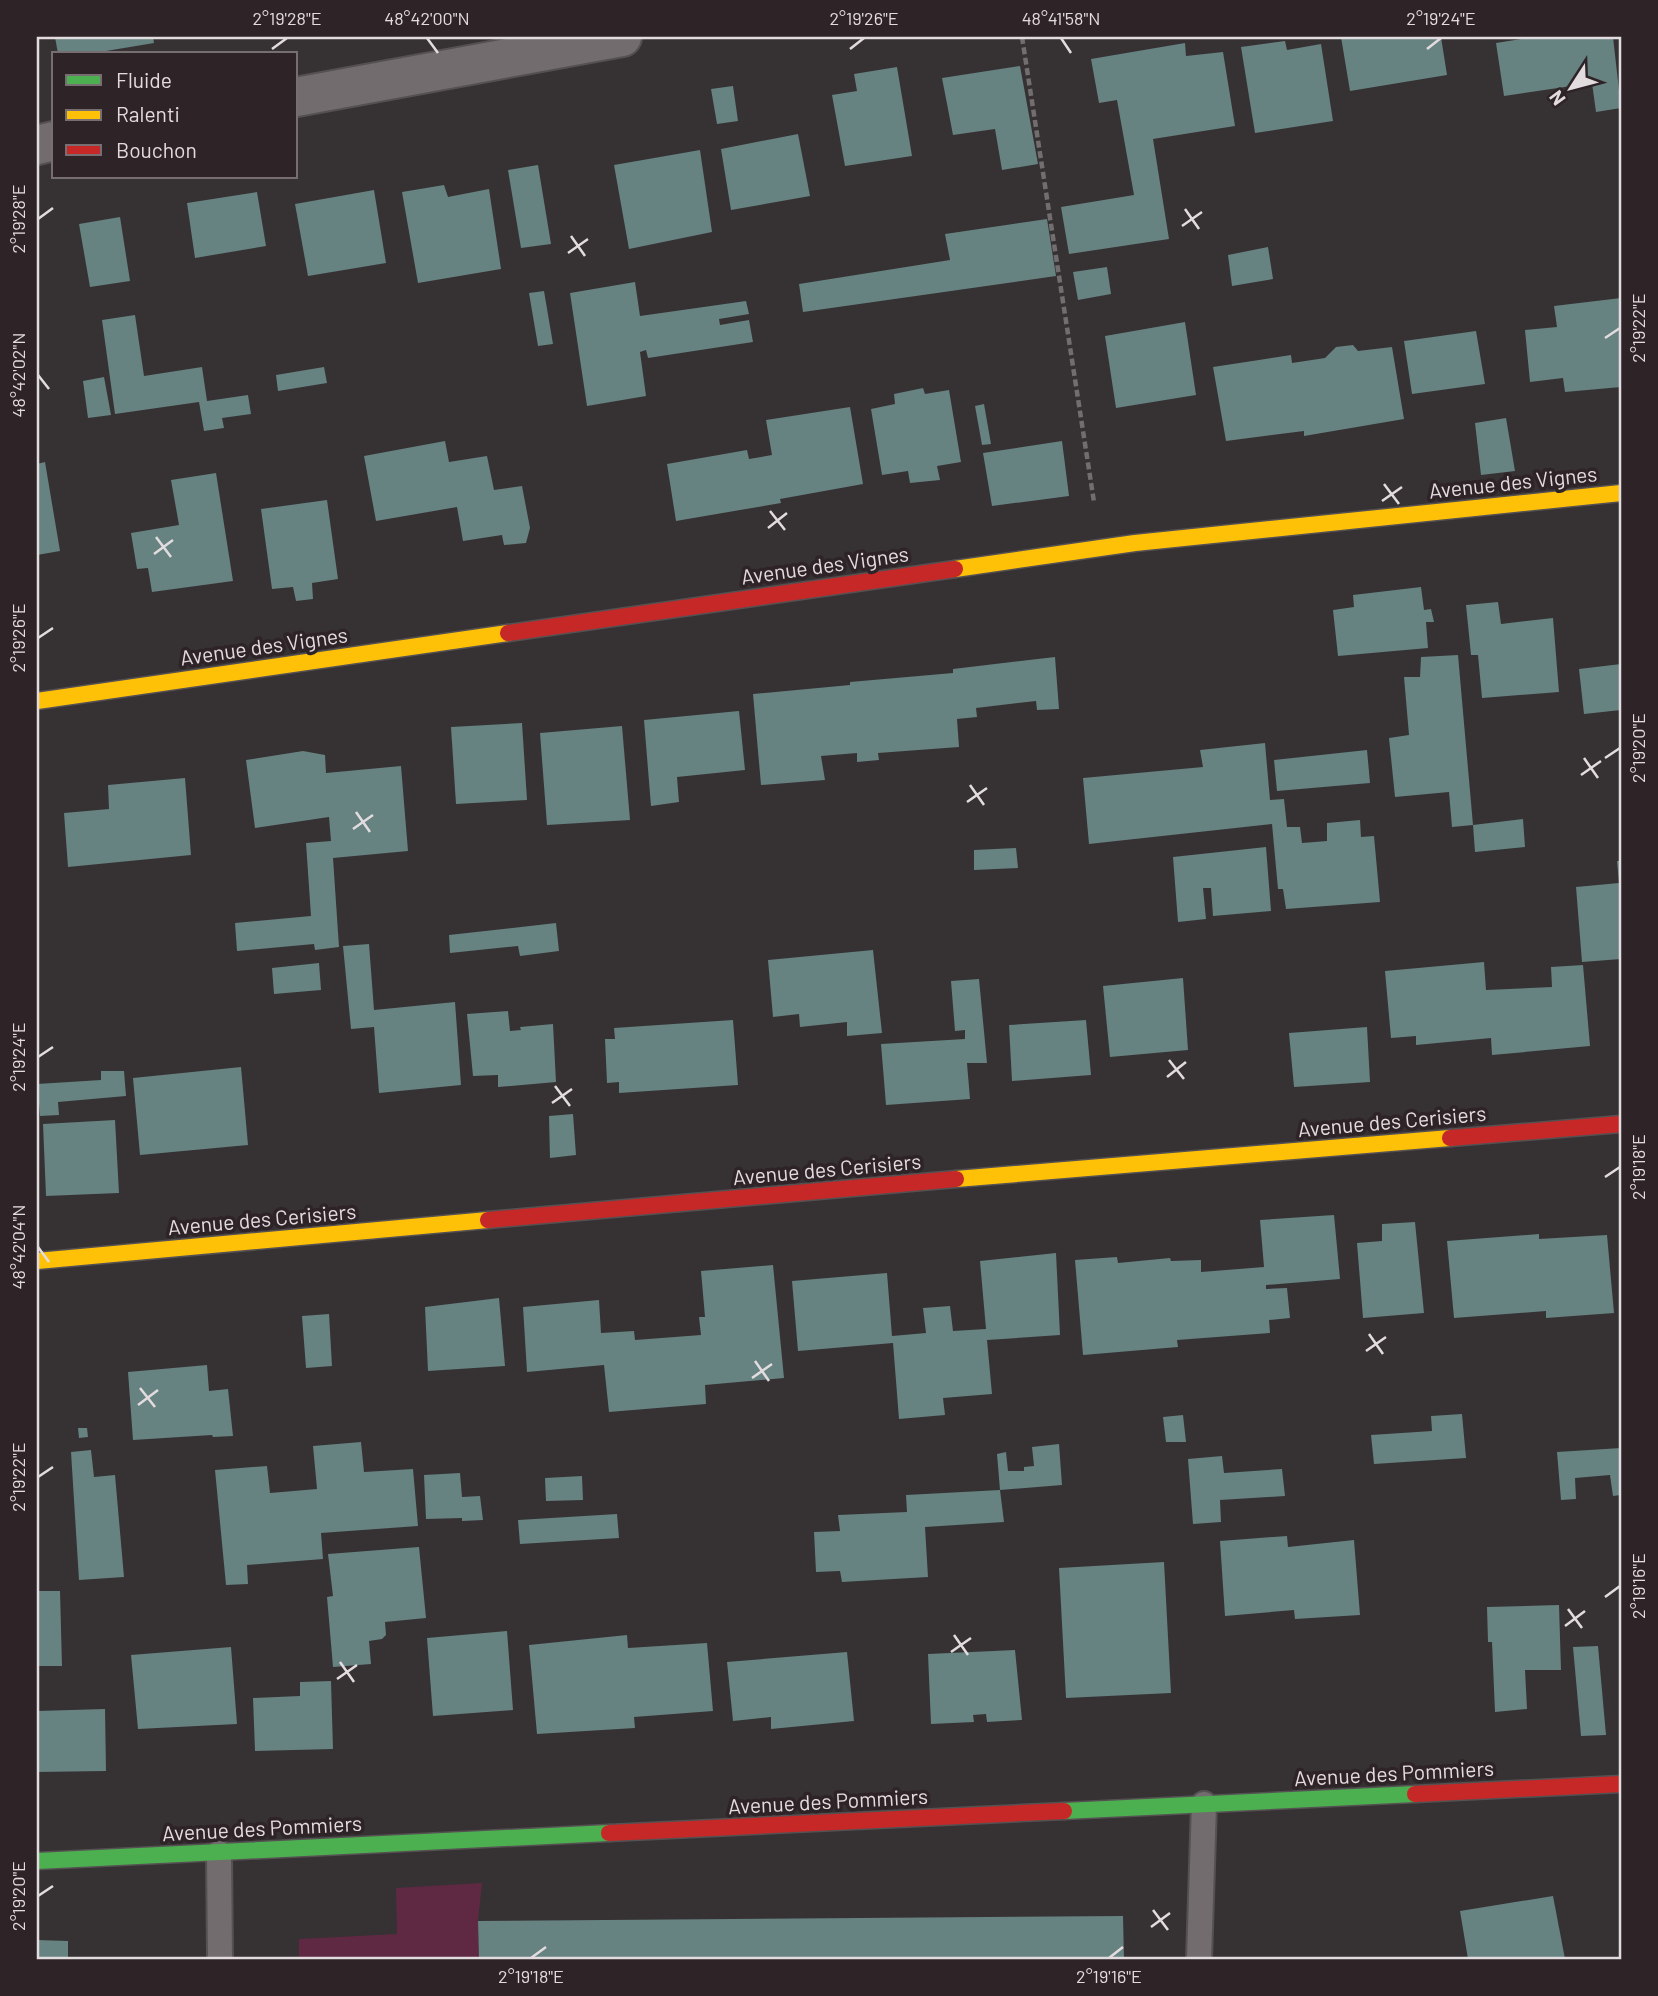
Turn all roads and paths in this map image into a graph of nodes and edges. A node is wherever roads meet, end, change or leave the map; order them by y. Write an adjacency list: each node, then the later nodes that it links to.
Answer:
1 (622, 37): 3 (street)
2 (1021, 37): 5 (path)
3 (298, 97)
4 (1621, 493): 5 (street, Avenue des Vignes)
5 (1101, 548): 6 (street, Avenue des Vignes)
6 (37, 701)
7 (1621, 1124): 8 (street, Avenue des Cerisiers)
8 (37, 1261)
9 (1621, 1784): 10 (street, Avenue des Pommiers)
10 (1204, 1804): 11 (street, Avenue des Pommiers); 14 (lane)
11 (219, 1853): 12 (street, Avenue des Pommiers); 13 (lane)
12 (37, 1861)
13 (220, 1959)
14 (1199, 1959)

